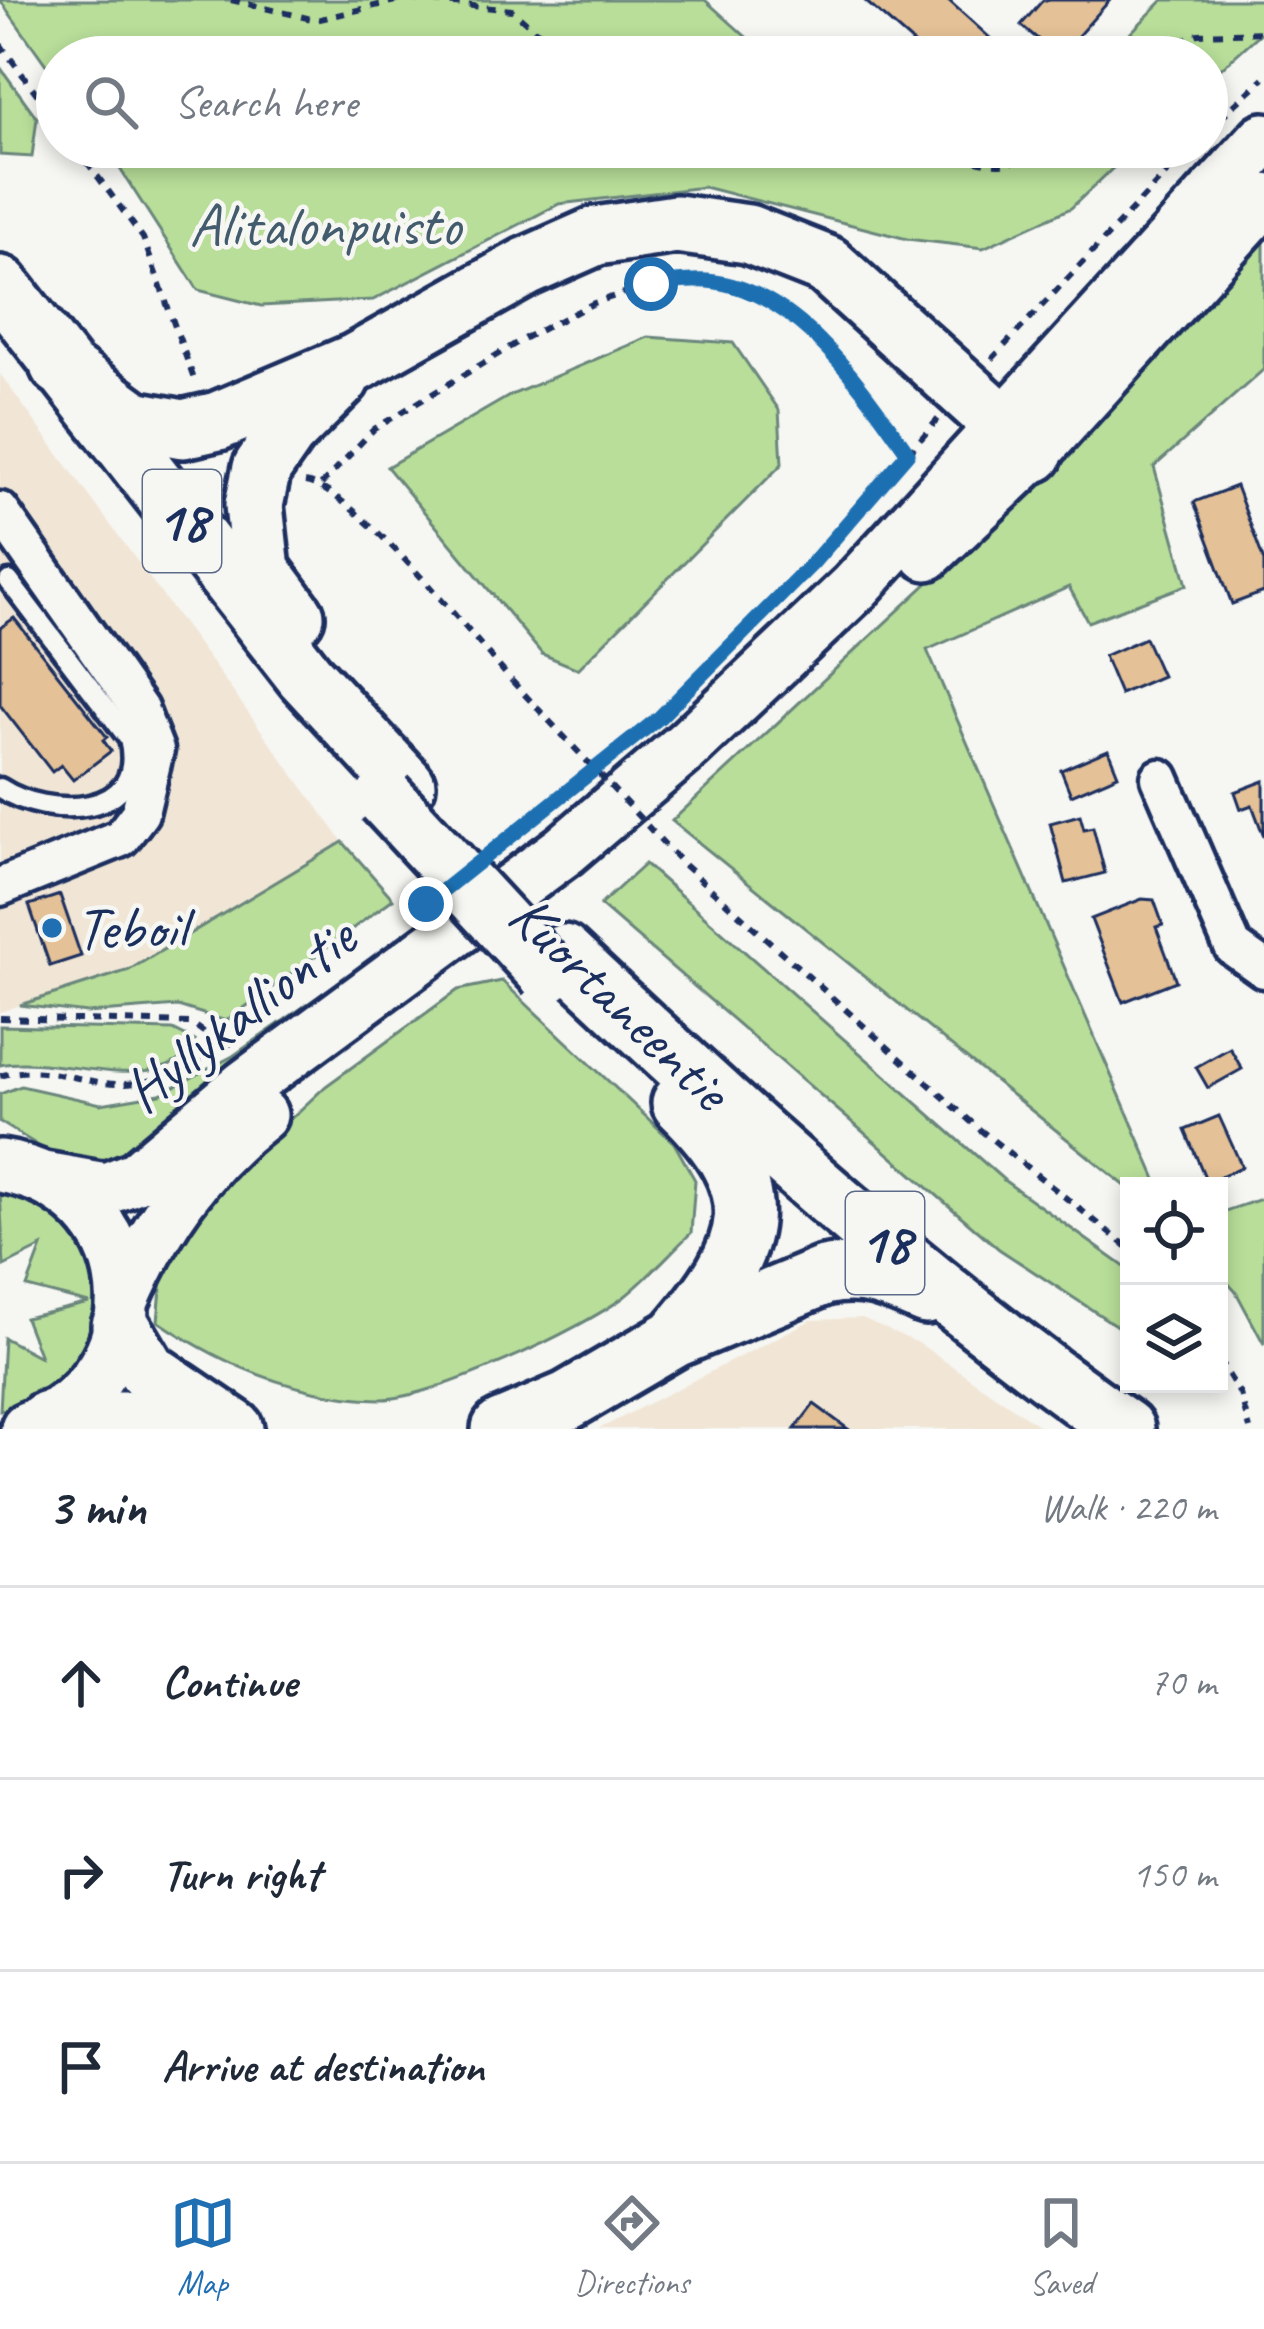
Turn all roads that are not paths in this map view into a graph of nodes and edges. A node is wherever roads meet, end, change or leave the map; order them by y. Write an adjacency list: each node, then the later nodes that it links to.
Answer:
1 (1264, 139): 6 (main road, Hyllykalliontie)
2 (1264, 200): 6 (main road, Hyllykalliontie)
3 (0, 285): 5 (highway, Kuortaneentie / 18)
4 (355, 363): 5 (highway); 6 (highway); 11 (highway)
5 (59, 365): 11 (highway, Kuortaneentie / 18)
6 (1018, 440): 15 (main road, Hyllykalliontie); 16 (main road, Hyllykalliontie)
7 (0, 511): 12 (street)
8 (9, 581): 10 (lane)
9 (1160, 778): 14 (street)
10 (0, 788)
11 (396, 792): 13 (highway, Kuortaneentie / 18)
12 (0, 887)
13 (555, 963): 17 (highway, Kuortaneentie / 18); 18 (highway)
14 (1264, 969)
15 (17, 1166): 16 (main road)
16 (122, 1313): 19 (main road, Hyllykalliontie); 21 (highway)
17 (969, 1313): 18 (highway); 23 (highway, Kuortaneentie / 18)
18 (675, 1338): 22 (highway)
19 (36, 1425): 20 (highway)
20 (196, 1429)
21 (235, 1429)
22 (502, 1429)
23 (1125, 1429)

